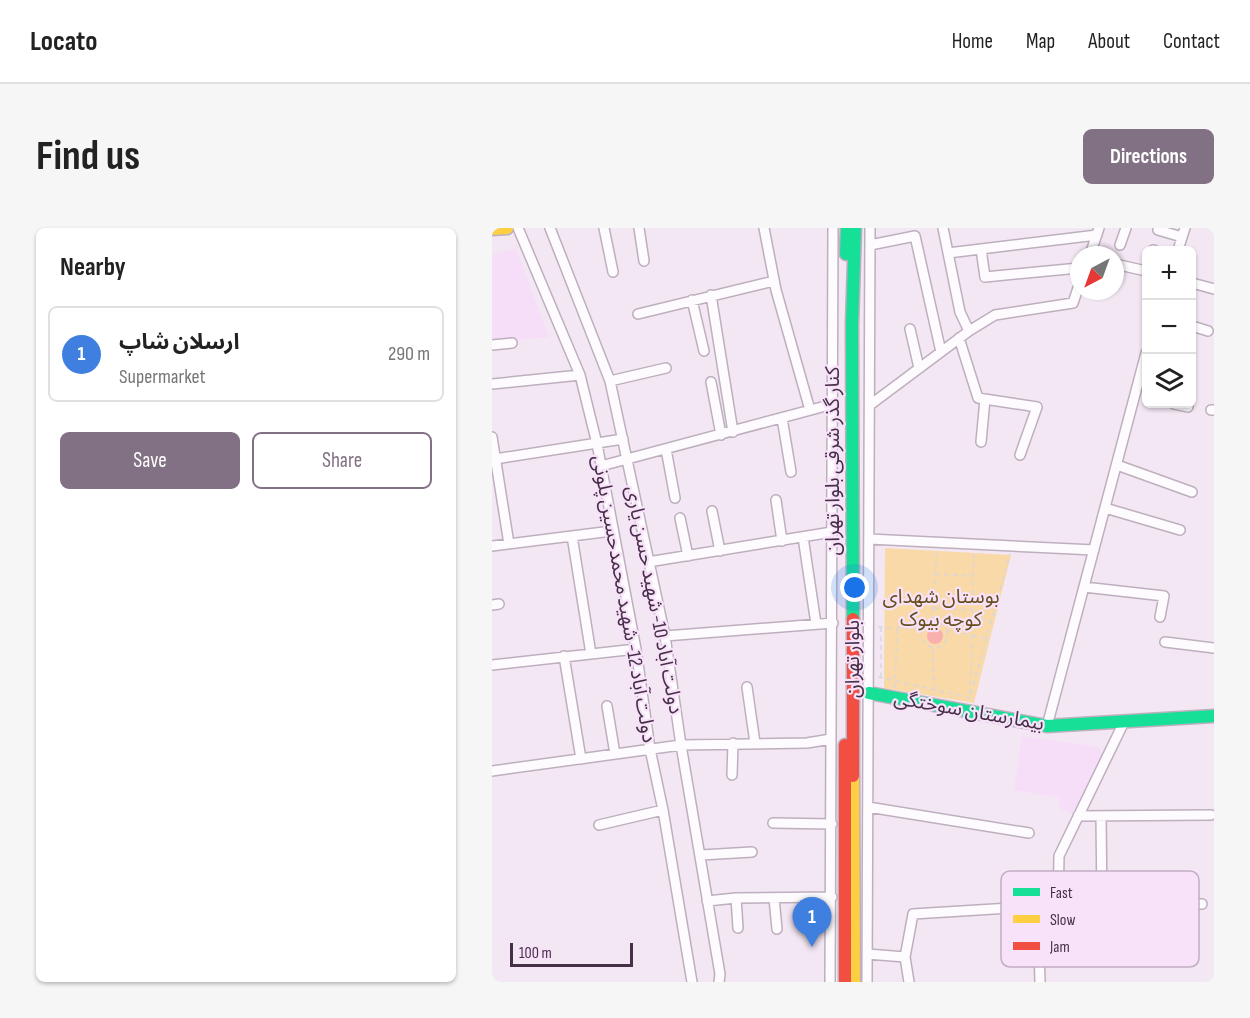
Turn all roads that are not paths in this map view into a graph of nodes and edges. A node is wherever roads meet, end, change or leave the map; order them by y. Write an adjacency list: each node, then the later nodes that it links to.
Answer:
1 (507, 228): 13 (main road)
2 (518, 228): 48 (street, دولت آباد 12- شهید محمدحسین پلونی)
3 (550, 228): 49 (street, دولت آباد 10- شهید حسن یاری)
4 (604, 228): 26 (street)
5 (639, 228): 22 (street)
6 (764, 228): 27 (street)
7 (833, 228): 55 (street, کنار گذر شرقی بلوار تهران)
8 (847, 228): 145 (main road, بلوار تهران)
9 (855, 228): 34 (main road, بلوار تهران)
10 (870, 228): 18 (street)
11 (943, 228): 21 (street)
12 (1126, 228): 17 (street)
13 (492, 229)
14 (1158, 230): 16 (street)
15 (1098, 231): 19 (street); 20 (street)
16 (1184, 233)
17 (1120, 244)
18 (870, 245): 35 (street); 44 (street)
19 (1093, 246)
20 (981, 249): 21 (street); 24 (street)
21 (948, 253): 38 (street)
22 (644, 261)
23 (1124, 266): 25 (street)
24 (1070, 269)
25 (1142, 270)
26 (613, 272)
27 (774, 281): 30 (street); 57 (street)
28 (1196, 284): 29 (street)
29 (1214, 289)
30 (711, 295): 31 (street); 59 (street)
31 (692, 300): 33 (street); 43 (street)
32 (1074, 300): 38 (street)
33 (638, 314)
34 (852, 325): 35 (street); 146 (main road, بلوار تهران)
35 (870, 325): 56 (street)
36 (1196, 327): 39 (street)
37 (910, 329): 46 (street)
38 (969, 331): 40 (street)
39 (1208, 331)
40 (959, 338): 44 (street); 54 (street)
41 (512, 343): 42 (street)
42 (492, 345)
43 (704, 351)
44 (941, 352): 46 (street)
45 (666, 368): 49 (street)
46 (919, 368): 56 (street)
47 (1142, 372): 52 (street)
48 (580, 375): 51 (street); 64 (street, دولت آباد 12- شهید محمدحسین پلونی)
49 (610, 381): 61 (street, دولت آباد 10- شهید حسن یاری)
50 (711, 382): 60 (street)
51 (492, 384)
52 (1136, 393): 53 (street); 69 (street)
53 (1142, 395)
54 (985, 399): 63 (street); 66 (street)
55 (832, 404): 57 (street); 80 (street, کنار گذر شرقی بلوار تهران)
56 (870, 405): 83 (street)
57 (810, 410): 58 (street)
58 (782, 418): 59 (street); 71 (street)
59 (733, 432): 60 (street)
60 (721, 435): 65 (street)
61 (623, 439): 64 (street); 68 (street, دولت آباد 10- شهید حسن یاری)
62 (492, 442): 67 (street)
63 (981, 442)
64 (597, 444): 67 (street); 70 (street, دولت آباد 12- شهید محمدحسین پلونی)
65 (666, 449): 68 (street); 73 (street)
66 (1020, 455)
67 (495, 459): 85 (street)
68 (626, 459): 70 (street); 90 (street, دولت آباد 10- شهید حسن یاری)
69 (1117, 465): 72 (street); 75 (street)
70 (601, 466): 79 (street, دولت آباد 12- شهید محمدحسین پلونی)
71 (791, 472)
72 (1192, 492)
73 (675, 498)
74 (776, 500): 84 (street)
75 (1106, 508): 78 (street); 87 (street)
76 (711, 511): 88 (street)
77 (680, 518): 89 (street)
78 (1180, 530)
79 (612, 531): 81 (street); 98 (street, دولت آباد 12- شهید محمدحسین پلونی)
80 (832, 532): 82 (street); 93 (street, کنار گذر شرقی بلوار تهران)
81 (572, 536): 85 (street); 99 (street)
82 (803, 537): 84 (street); 94 (street)
83 (869, 539): 87 (street); 103 (street)
84 (782, 541): 88 (street)
85 (509, 544): 86 (street)
86 (492, 546)
87 (1094, 550): 91 (street)
88 (720, 551): 89 (street)
89 (688, 556): 90 (street)
90 (648, 562): 95 (street, دولت آباد 10- شهید حسن یاری)
91 (1084, 587): 92 (street); 107 (street)
92 (1160, 617)
93 (833, 622): 94 (street); 108 (street, کنار گذر شرقی بلوار تهران)
94 (816, 624): 95 (street)
95 (665, 636): 111 (street, دولت آباد 10- شهید حسن یاری)
96 (1165, 642): 97 (street)
97 (1214, 648)
98 (636, 649): 99 (street); 112 (street, دولت آباد 12- شهید محمدحسین پلونی)
99 (591, 654): 100 (street)
100 (564, 656): 101 (street); 114 (street)
101 (492, 665)
102 (747, 687): 109 (street)
103 (869, 693): 107 (main road, بیمارستان سوختگی); 117 (street)
104 (608, 706): 113 (street)
105 (1214, 716): 106 (main road, بیمارستان سوختگی)
106 (1124, 722): 107 (main road, بیمارستان سوختگی); 120 (street)
107 (1047, 726)
108 (831, 739): 109 (street); 123 (street, کنار گذر شرقی بلوار تهران)
109 (755, 742): 110 (street)
110 (733, 743): 111 (street); 116 (street)
111 (681, 745): 112 (street); 127 (street, دولت آباد 10- شهید حسن یاری)
112 (650, 749): 113 (street); 118 (street, دولت آباد 12- شهید محمدحسین پلونی)
113 (615, 754): 114 (street)
114 (581, 759): 115 (street)
115 (492, 771)
116 (732, 775)
117 (868, 807): 125 (street); 139 (street)
118 (663, 810): 124 (street); 142 (street, دولت آباد 12- شهید محمدحسین پلونی)
119 (1211, 815): 121 (street)
120 (1078, 816): 121 (street); 128 (street)
121 (1101, 816): 129 (street)
122 (773, 823): 123 (street)
123 (832, 824): 130 (street, کنار گذر شرقی بلوار تهران)
124 (599, 825)
125 (1029, 833)
126 (752, 852): 127 (street)
127 (701, 855): 133 (street, دولت آباد 10- شهید حسن یاری)
128 (1059, 871)
129 (1102, 871)
130 (832, 897): 132 (street); 144 (street, کنار گذر شرقی بلوار تهران)
131 (736, 898): 132 (street); 133 (street); 137 (street)
132 (774, 898): 138 (street)
133 (707, 901): 143 (street, دولت آباد 10- شهید حسن یاری)
134 (1199, 904): 135 (street)
135 (1202, 904)
136 (1001, 909): 140 (street)
137 (738, 928)
138 (777, 929)
139 (867, 954): 140 (street); 147 (street)
140 (905, 957): 148 (street)
141 (1040, 967): 149 (street)
142 (692, 982)
143 (719, 982)
144 (830, 982)
145 (845, 982)
146 (854, 982)
147 (867, 982)
148 (909, 982)
149 (1040, 982)

